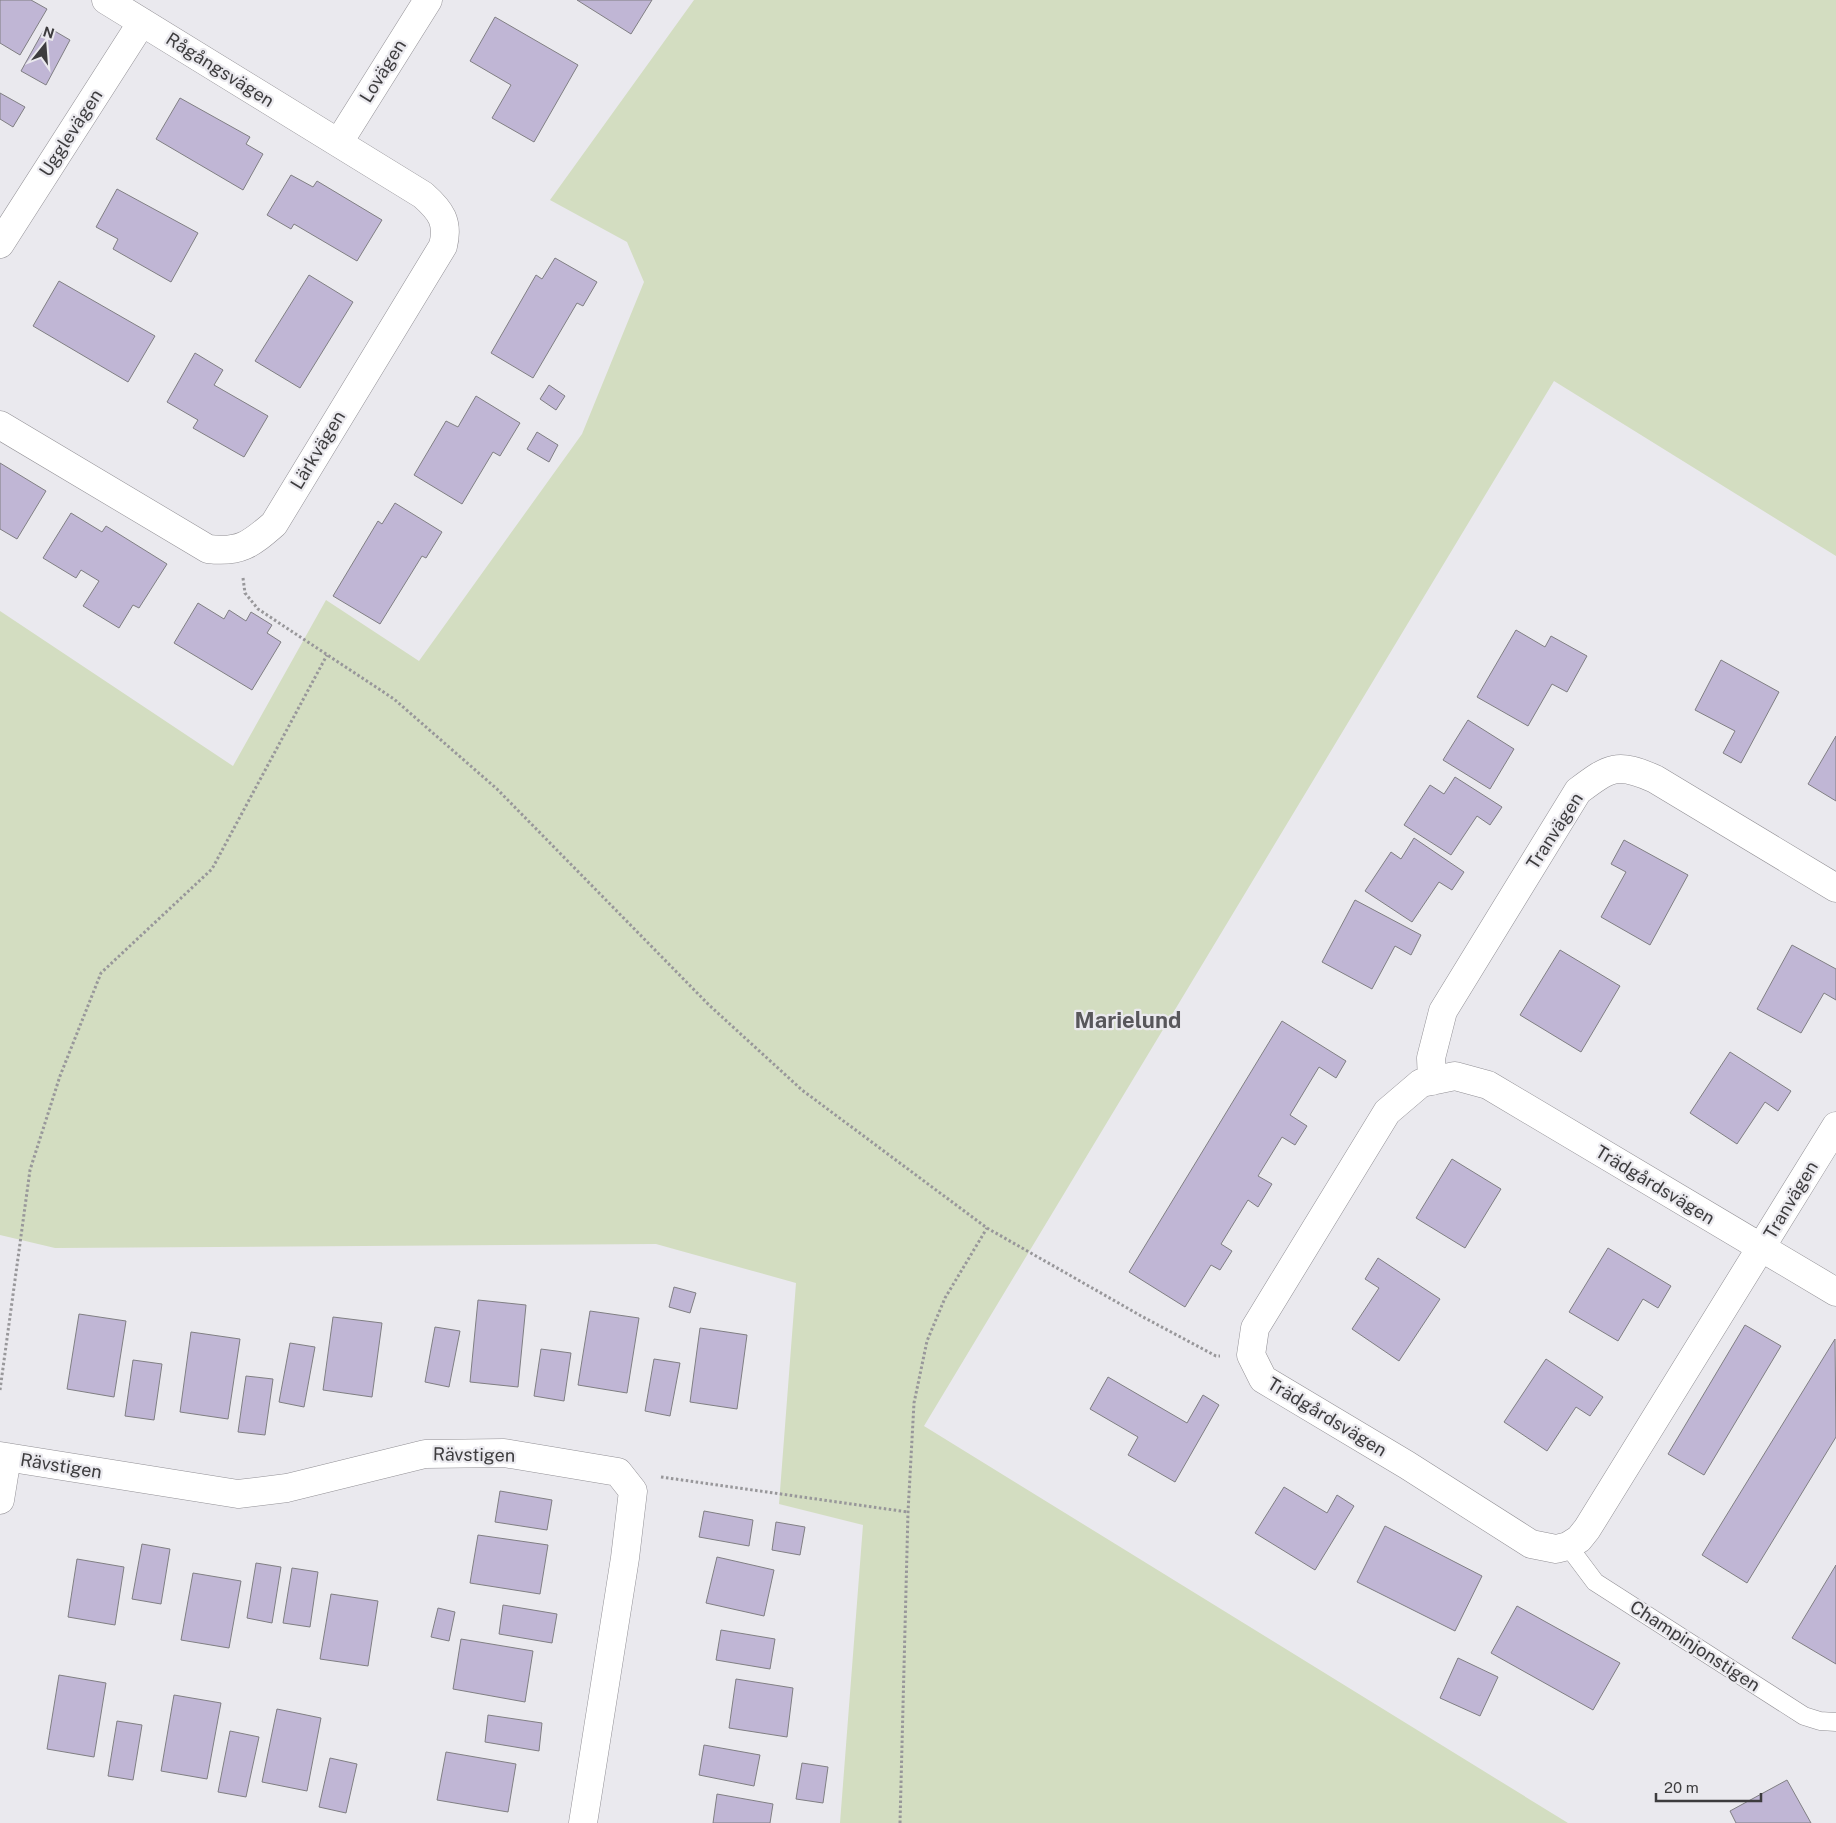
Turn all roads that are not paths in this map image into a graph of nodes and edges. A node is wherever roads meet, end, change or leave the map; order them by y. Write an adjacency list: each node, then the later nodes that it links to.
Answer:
1 (106, 0): 3 (street, Rågångsvägen)
2 (428, 0): 4 (street, Lovägen)
3 (142, 22): 4 (street, Rågångsvägen); 5 (street, Ugglevägen)
4 (337, 141): 6 (street, Lärkvägen)
5 (0, 244)
6 (0, 426)
7 (1836, 888): 8 (street, Tranvägen)
8 (1432, 1081): 10 (street, Trädgårdsvägen); 14 (street, Trädgårdsvägen)
9 (1836, 1126): 10 (street, Tranvägen)
10 (1762, 1249): 11 (street, Trädgårdsvägen); 14 (street)
11 (1836, 1292)
12 (3, 1456): 13 (street); 16 (street, Rävstigen)
13 (0, 1500)
14 (1568, 1546): 15 (lane, Champinjonstigen)
15 (1836, 1722)
16 (584, 1823)

